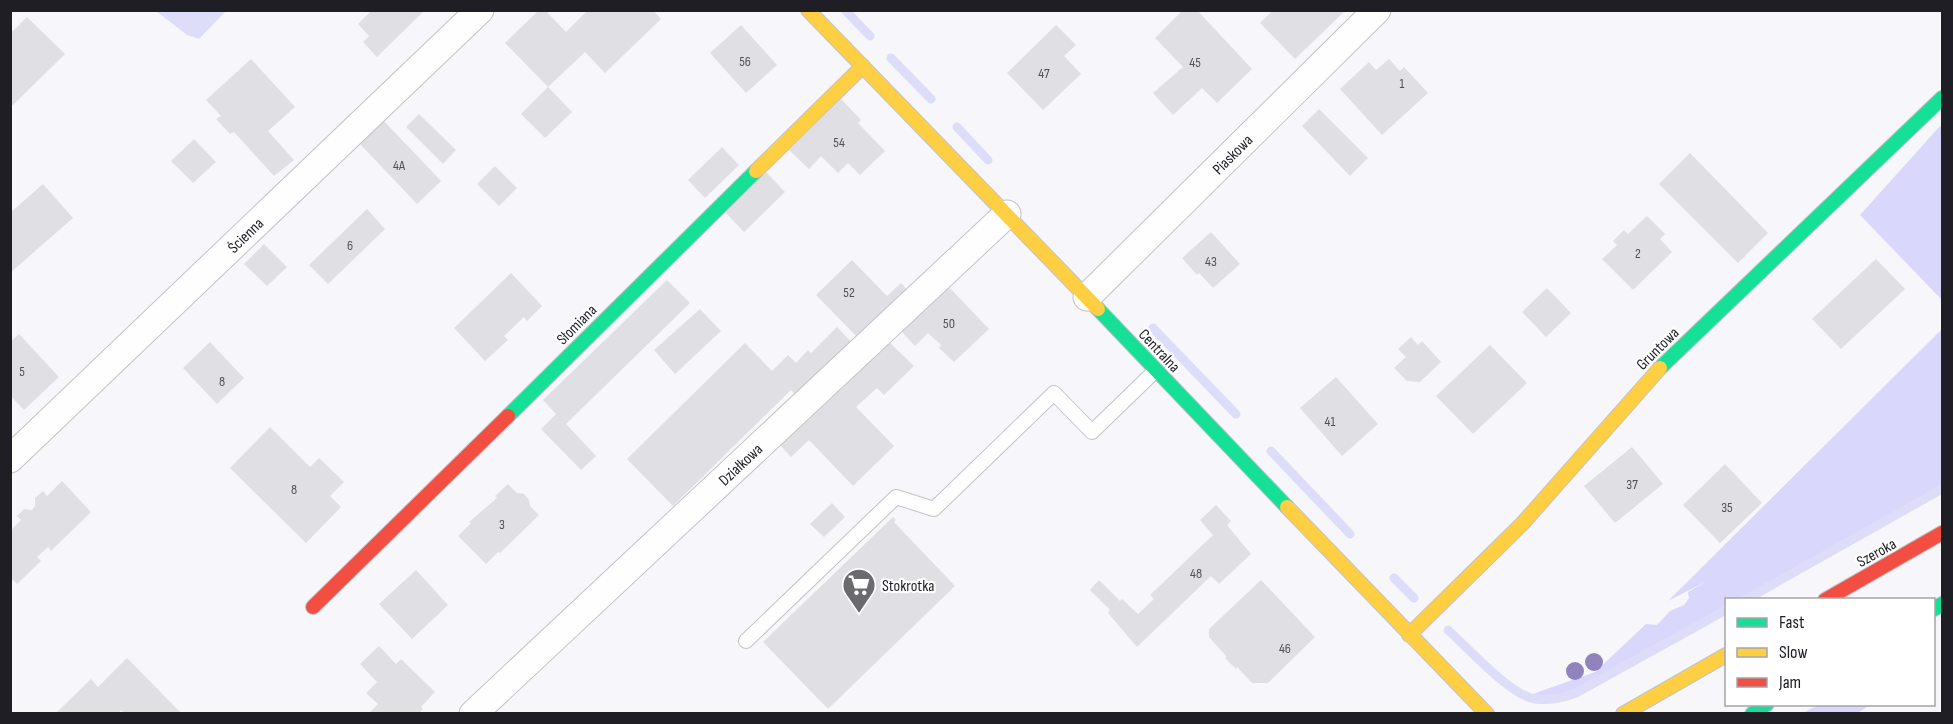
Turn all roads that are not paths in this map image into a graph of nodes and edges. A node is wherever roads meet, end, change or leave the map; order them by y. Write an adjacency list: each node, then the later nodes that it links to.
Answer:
1 (480, 10): 9 (street, Ścienna)
2 (808, 10): 4 (street, Centralna)
3 (1377, 10): 7 (street, Piaskowa)
4 (863, 66): 6 (street, Centralna); 12 (street, Słomiana)
5 (1942, 98): 13 (street, Gruntowa)
6 (1007, 214): 7 (street, Centralna); 17 (street, Działkowa)
7 (1087, 297): 8 (street, Centralna)
8 (1156, 370): 13 (street, Centralna); 14 (lane)
9 (10, 459)
10 (1942, 533): 11 (street, Szeroka)
11 (1828, 598)
12 (313, 607)
13 (1409, 635): 18 (street, Centralna)
14 (746, 641)
15 (1725, 656): 19 (street)
16 (1765, 706): 20 (street)
17 (473, 714)
18 (1487, 714)
19 (1623, 714)
20 (1752, 714)

